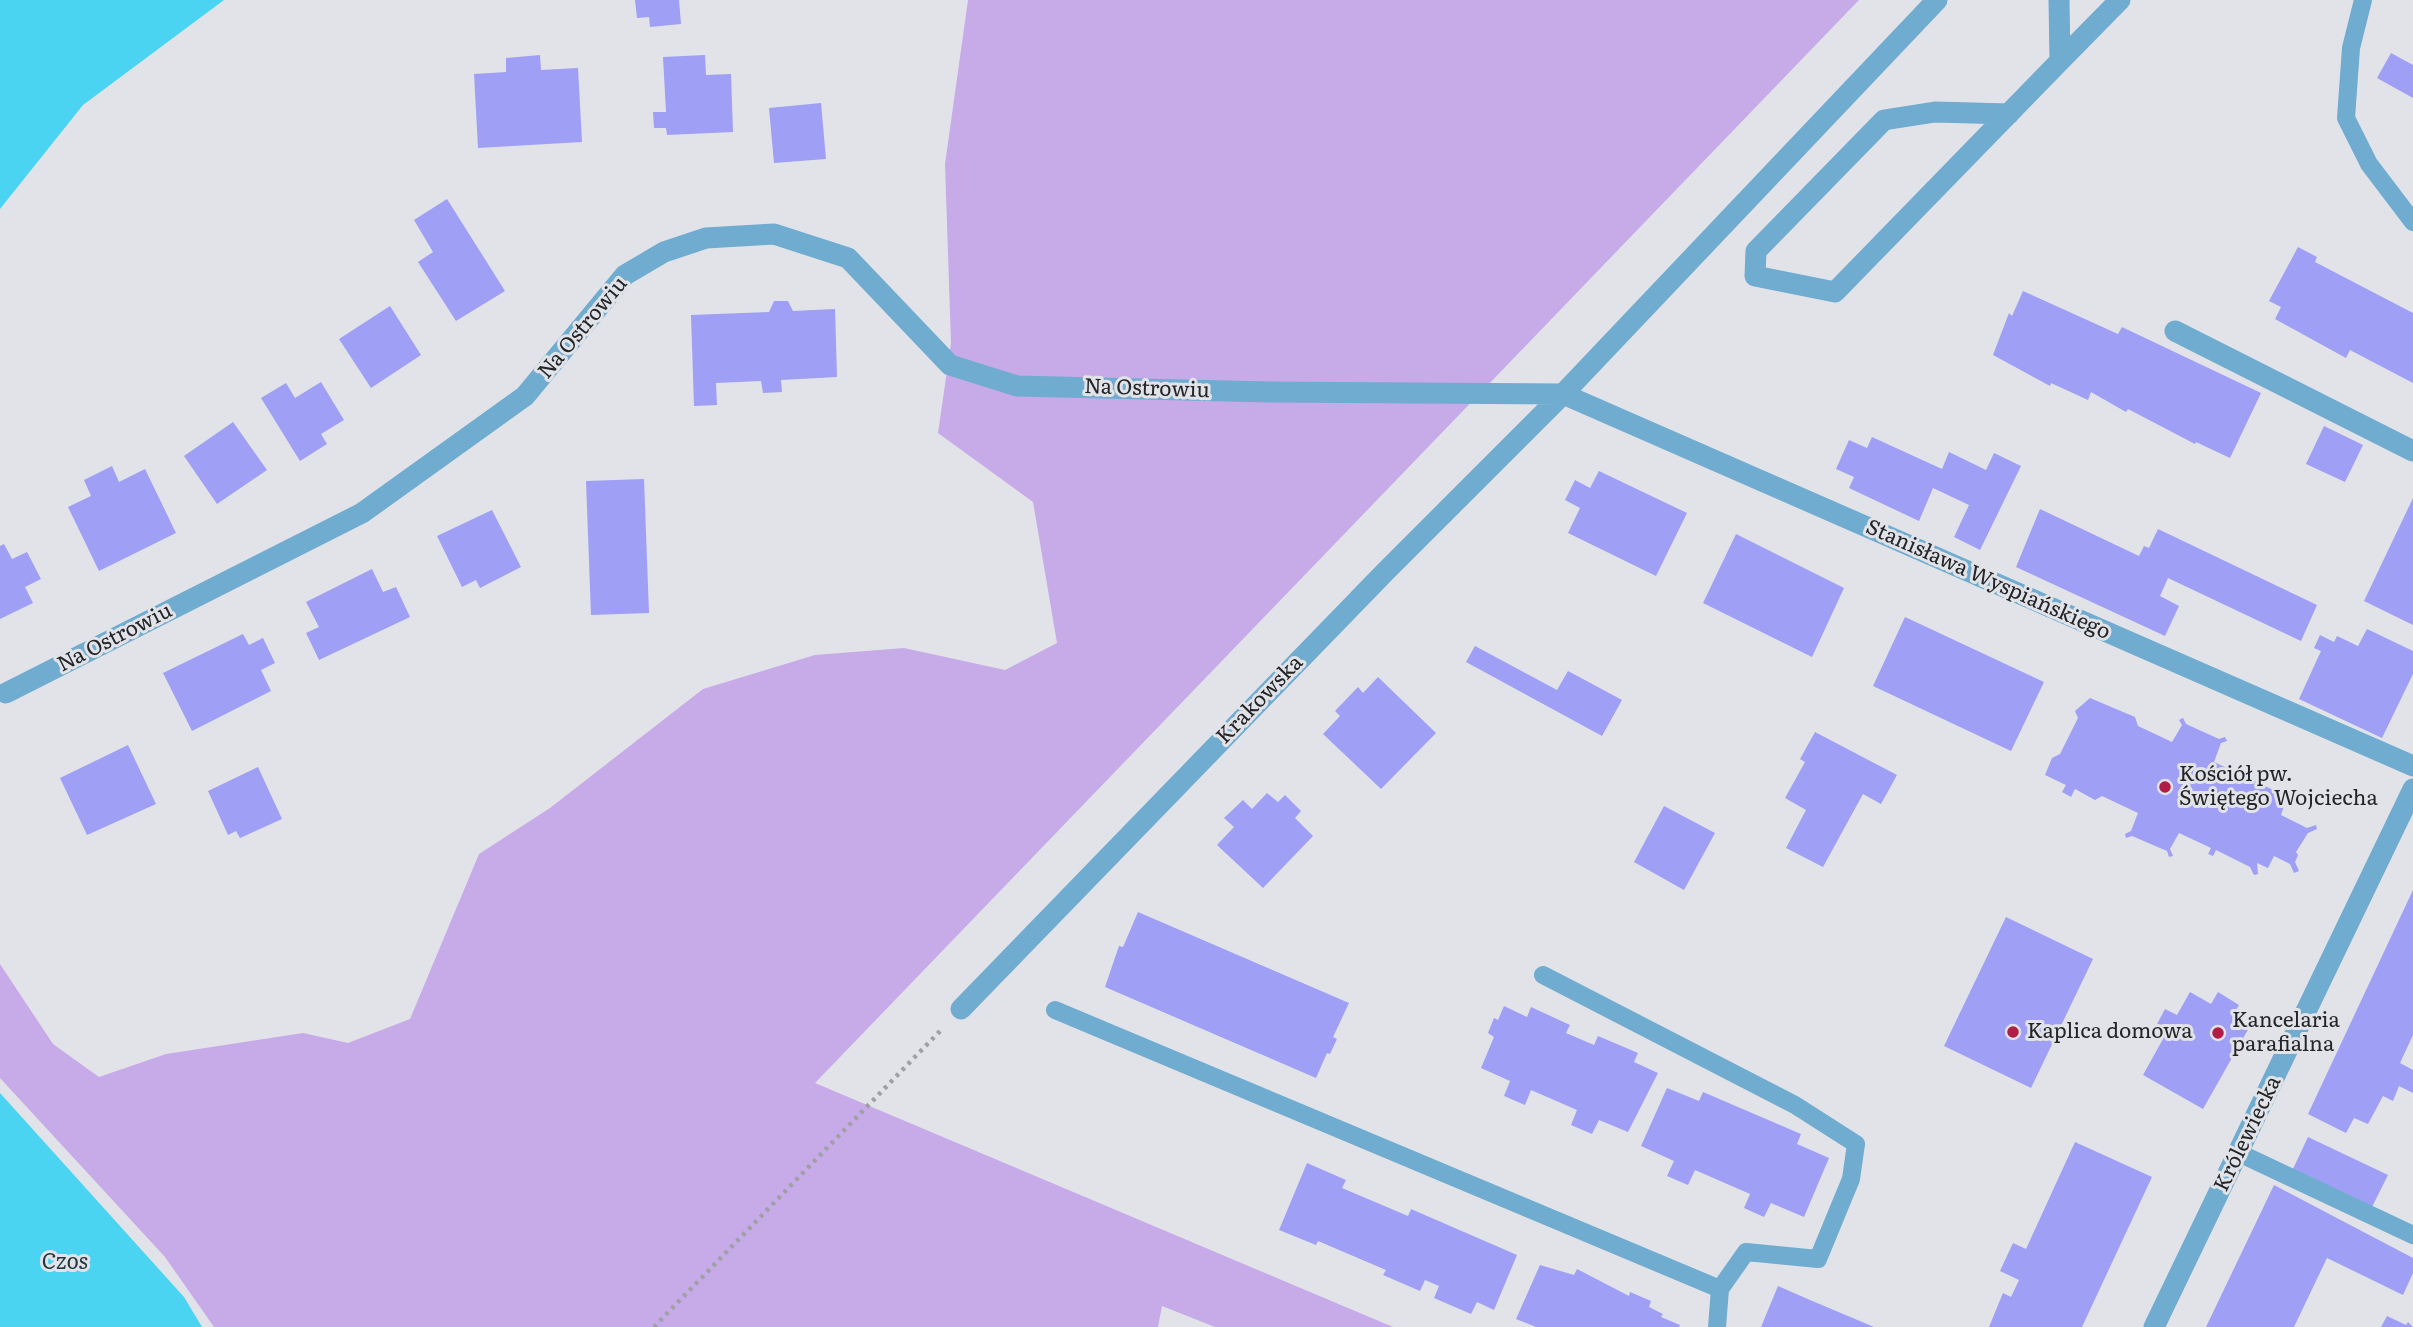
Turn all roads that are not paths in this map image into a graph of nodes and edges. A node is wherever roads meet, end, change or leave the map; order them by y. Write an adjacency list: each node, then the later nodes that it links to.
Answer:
1 (1937, 0): 9 (street, Krakowska)
2 (2059, 0): 5 (street)
3 (2120, 0): 5 (street)
4 (2363, 0): 7 (lane)
5 (2060, 61): 6 (street)
6 (2009, 114): 6 (street)
7 (2413, 222)
8 (2175, 331): 10 (street)
9 (1563, 394): 11 (street, Na Ostrowiu); 12 (street, Stanisława Wyspiańskiego); 15 (street, Krakowska)
10 (2413, 451)
11 (6, 693)
12 (2413, 766)
13 (2413, 789): 17 (street, Królewiecka)
14 (1543, 975): 19 (lane)
15 (961, 1009)
16 (1055, 1010): 19 (lane)
17 (2239, 1153): 18 (lane); 21 (street, Królewiecka)
18 (2413, 1235)
19 (1720, 1289): 20 (lane)
20 (1717, 1327)
21 (2154, 1327)

